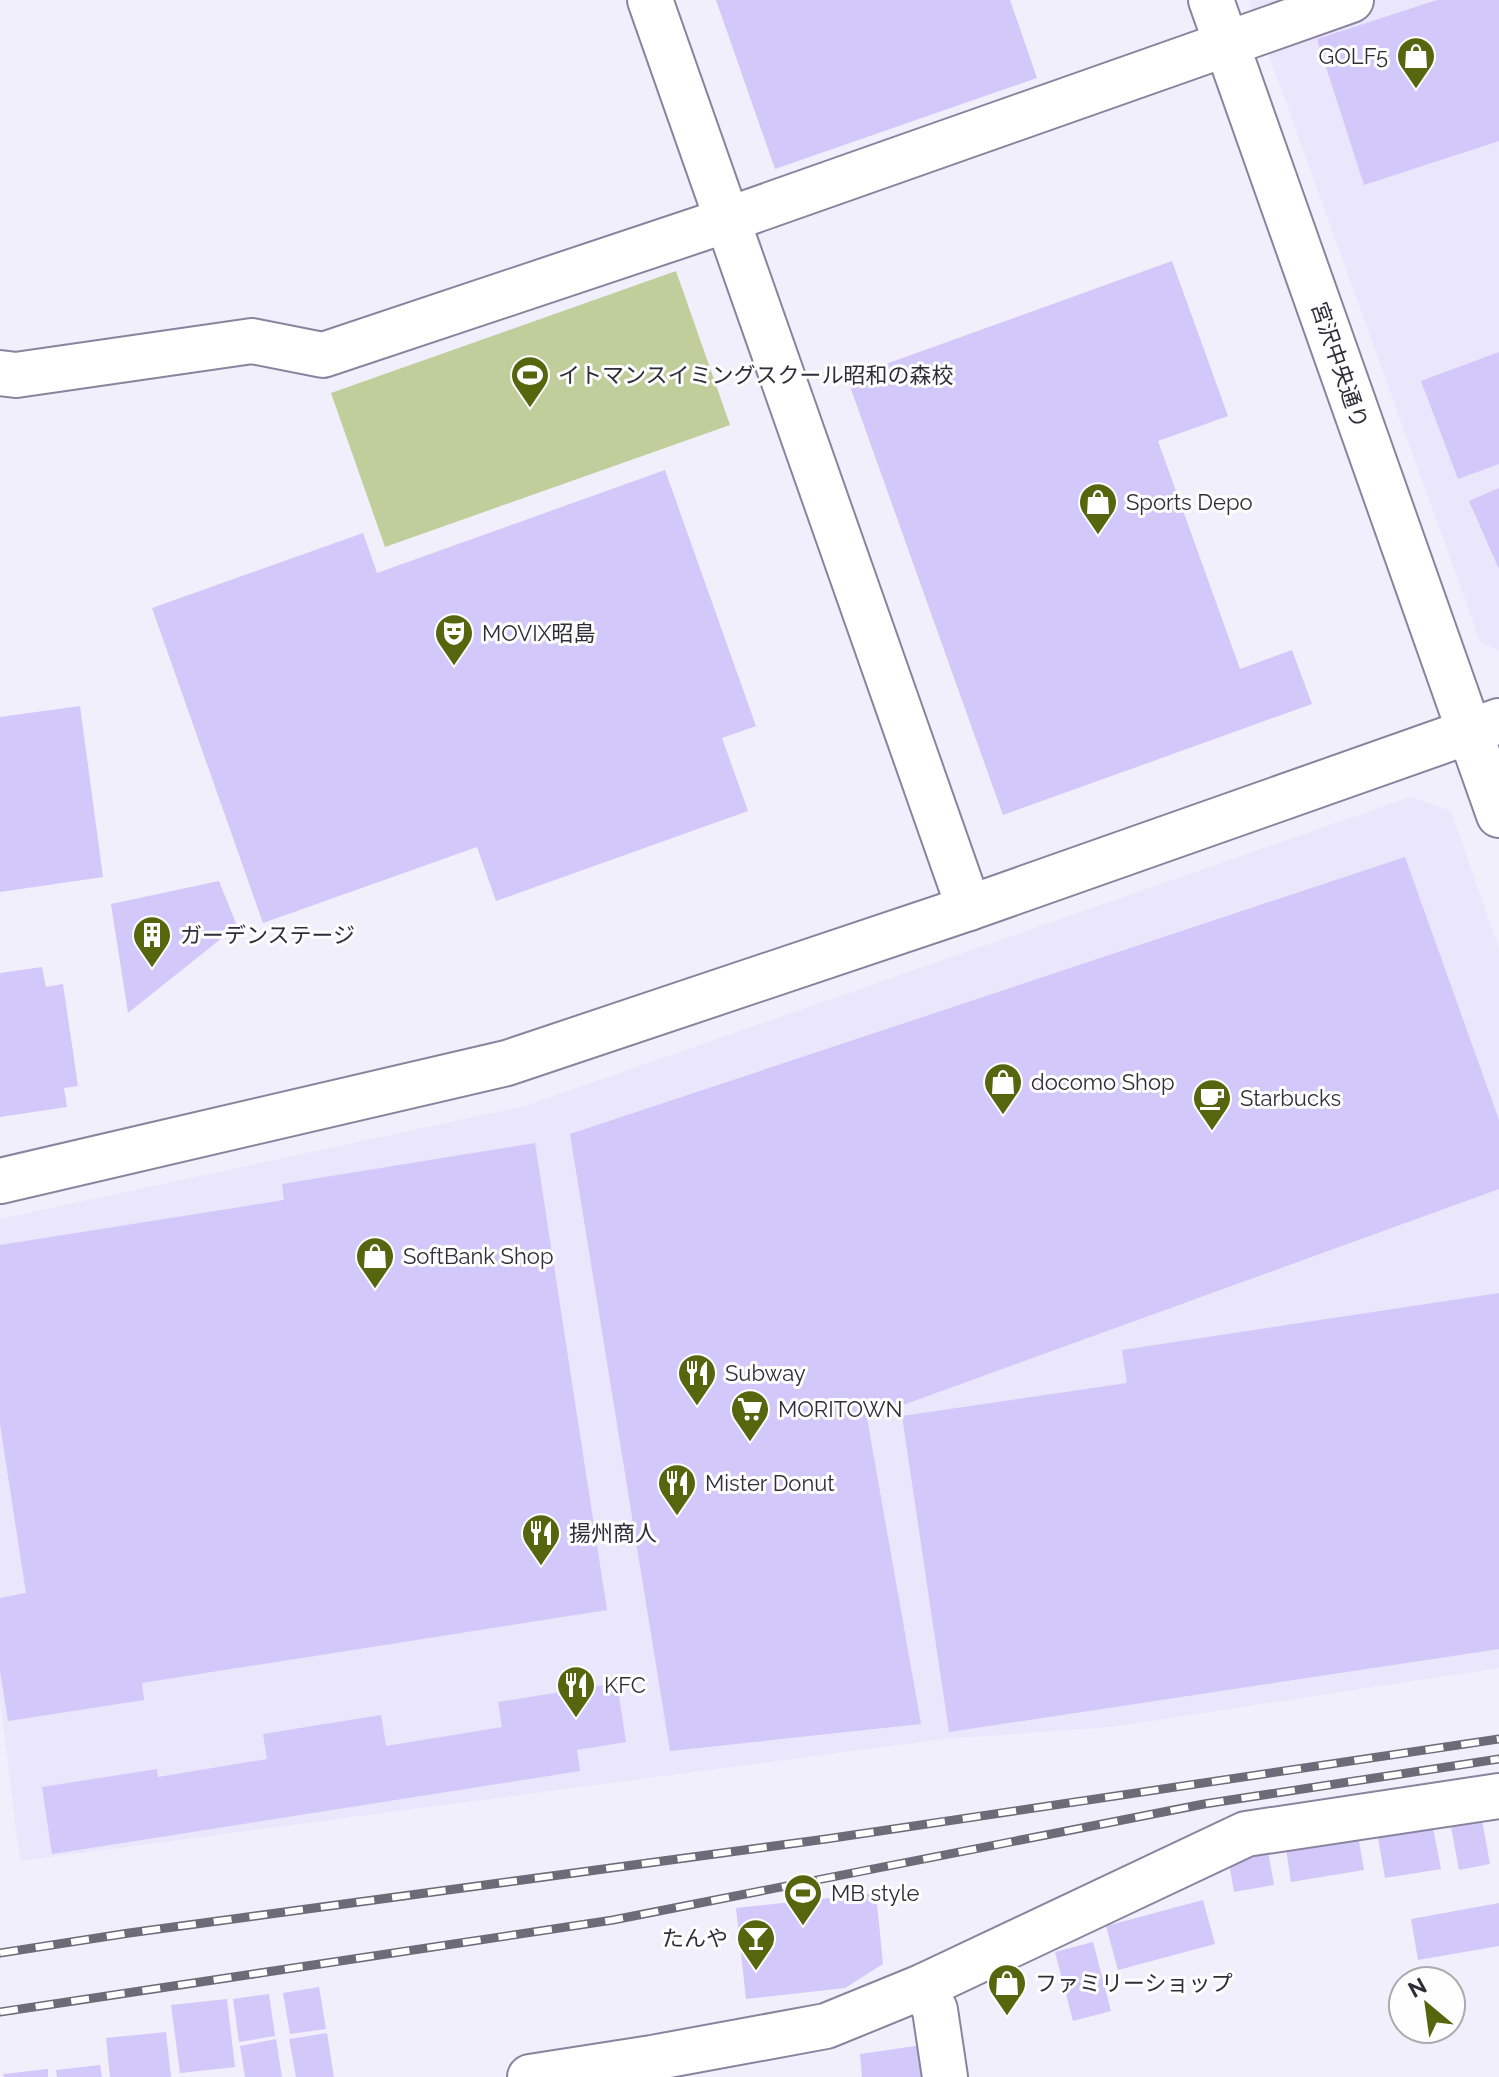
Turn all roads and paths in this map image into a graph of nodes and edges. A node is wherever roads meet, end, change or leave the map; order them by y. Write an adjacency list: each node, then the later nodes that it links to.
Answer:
1 (650, 0): 5 (street)
2 (1211, 0): 4 (street, 宮沢中央通り)
3 (1351, 0): 4 (street)
4 (1226, 44): 5 (street); 7 (street, 宮沢中央通り)
5 (727, 220): 6 (street); 9 (street)
6 (0, 373)
7 (1484, 726): 8 (street, 宮沢中央通り); 9 (street)
8 (1499, 815)
9 (969, 908): 10 (street)
10 (0, 1181)
11 (1499, 1796): 12 (street)
12 (924, 1986): 13 (street); 14 (street)
13 (530, 2077)
14 (945, 2077)

